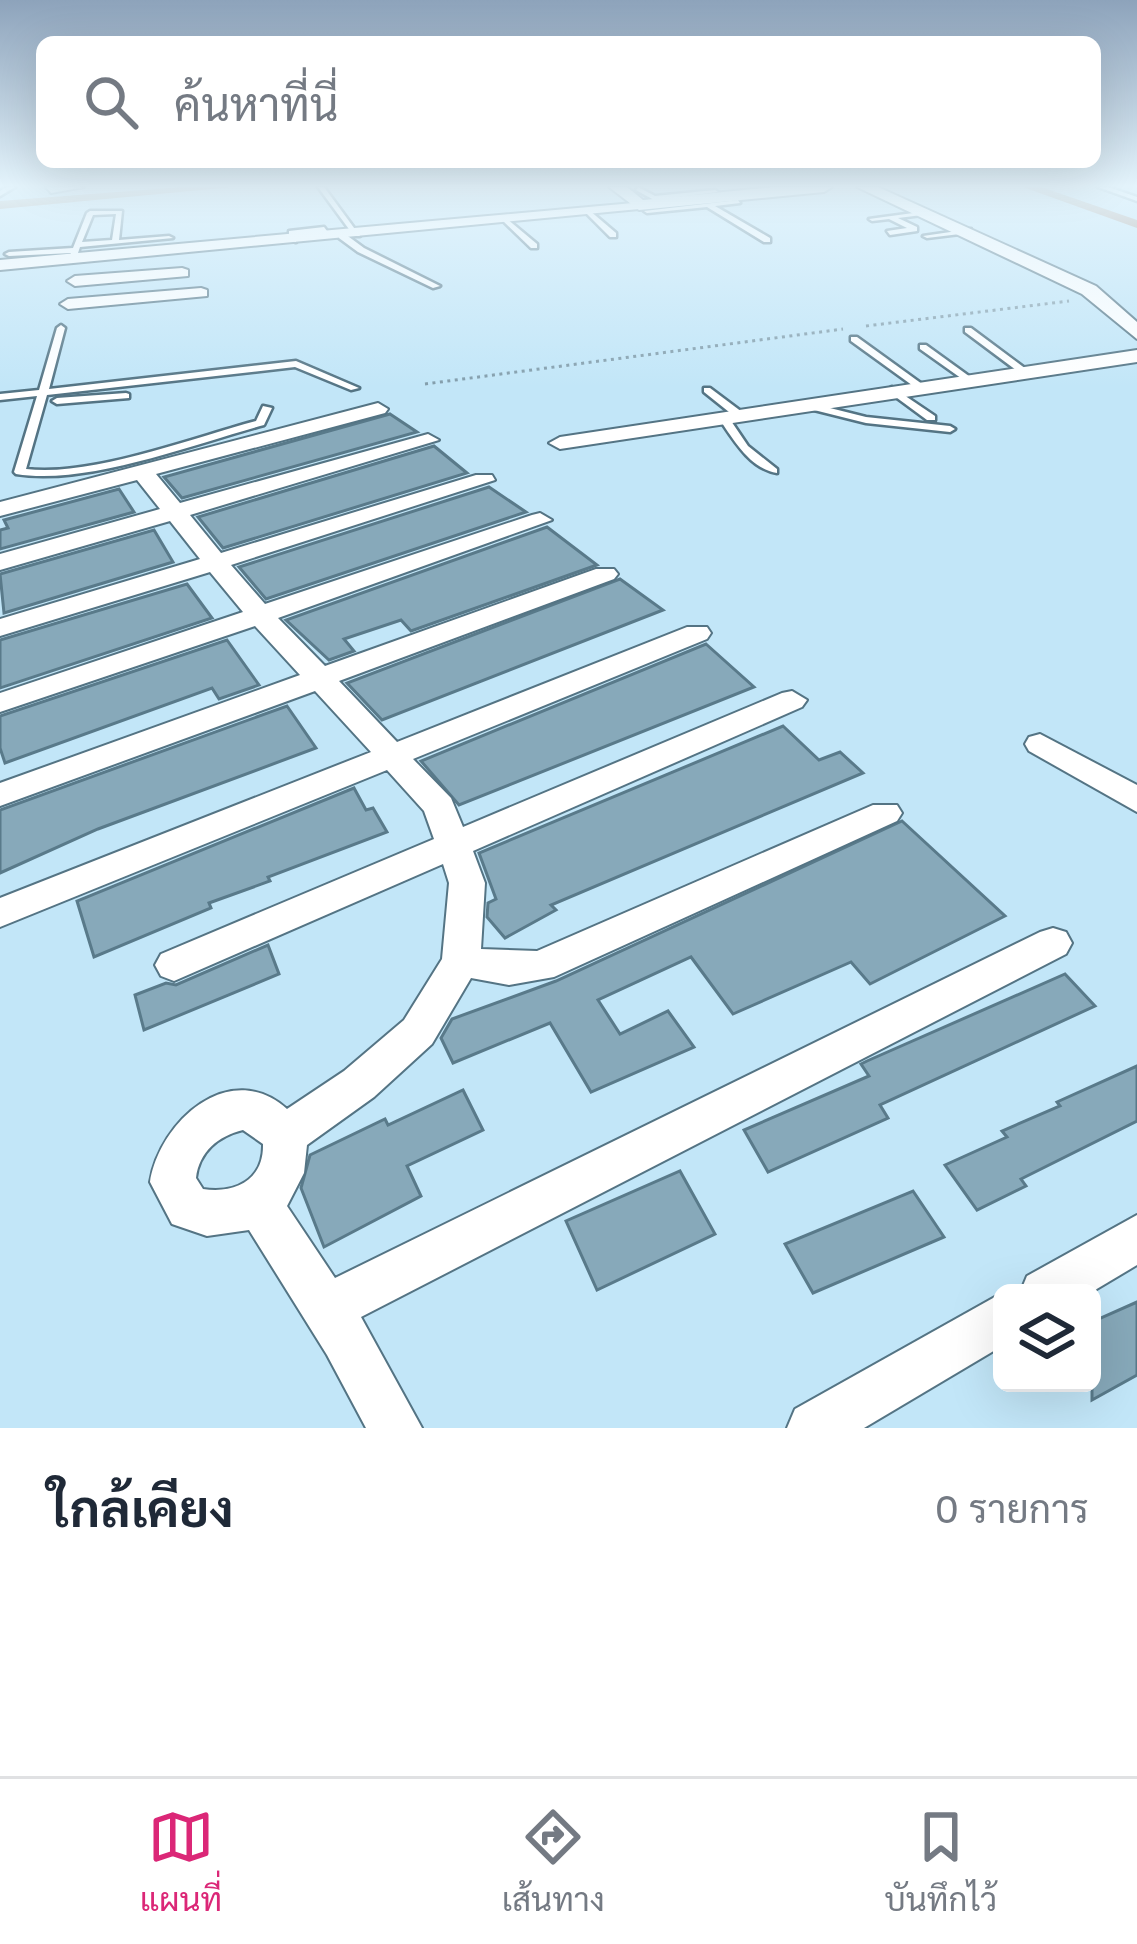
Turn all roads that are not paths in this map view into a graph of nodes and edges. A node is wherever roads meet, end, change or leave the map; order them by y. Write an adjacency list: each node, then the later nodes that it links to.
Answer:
1 (77, 253): 7 (street)
2 (70, 254): 5 (street)
3 (369, 254): 8 (lane)
4 (1012, 254): 13 (street)
5 (5, 260)
6 (182, 273): 7 (street)
7 (75, 281): 10 (street)
8 (436, 286)
9 (201, 293): 10 (street)
10 (68, 304): 11 (street)
11 (61, 328): 25 (lane)
12 (968, 330): 17 (lane)
13 (1137, 333)
14 (854, 339): 19 (lane)
15 (923, 347): 18 (lane)
16 (1137, 356): 17 (street)
17 (1024, 370): 18 (street)
18 (968, 379): 19 (street)
19 (920, 386): 22 (street)
20 (354, 388): 25 (lane)
21 (706, 390): 29 (lane)
22 (892, 390): 26 (street); 30 (lane)
23 (126, 396): 25 (lane)
24 (0, 397): 25 (lane)
25 (41, 398): 27 (lane)
26 (802, 404): 29 (street); 31 (lane)
27 (267, 408)
28 (378, 409): 34 (street)
29 (730, 416): 33 (street); 35 (lane)
30 (931, 418)
31 (950, 429)
32 (428, 440): 38 (street)
33 (560, 443)
34 (142, 471): 37 (street); 38 (street)
35 (773, 471)
36 (484, 480): 41 (street)
37 (0, 508)
38 (175, 512): 40 (street); 41 (street)
39 (540, 520): 43 (street)
40 (0, 562)
41 (215, 562): 43 (street); 44 (street)
42 (605, 574): 46 (street)
43 (260, 615): 46 (street); 48 (street)
44 (0, 628)
45 (698, 633): 50 (street)
46 (319, 678): 50 (street); 51 (street)
47 (792, 700): 54 (street)
48 (0, 703)
49 (1040, 744): 52 (street)
50 (392, 756): 54 (street); 55 (street)
51 (0, 795)
52 (1137, 800)
53 (885, 813): 57 (street)
54 (455, 845): 57 (street); 58 (street)
55 (0, 914)
56 (1053, 943): 63 (street)
57 (461, 961): 59 (street)
58 (174, 964)
59 (285, 1135): 60 (street); 60 (street)
60 (258, 1203): 63 (street)
61 (1137, 1238): 62 (street)
62 (1059, 1284)
63 (327, 1308): 65 (street)
64 (993, 1323): 66 (street)
65 (395, 1428)
66 (814, 1428)

